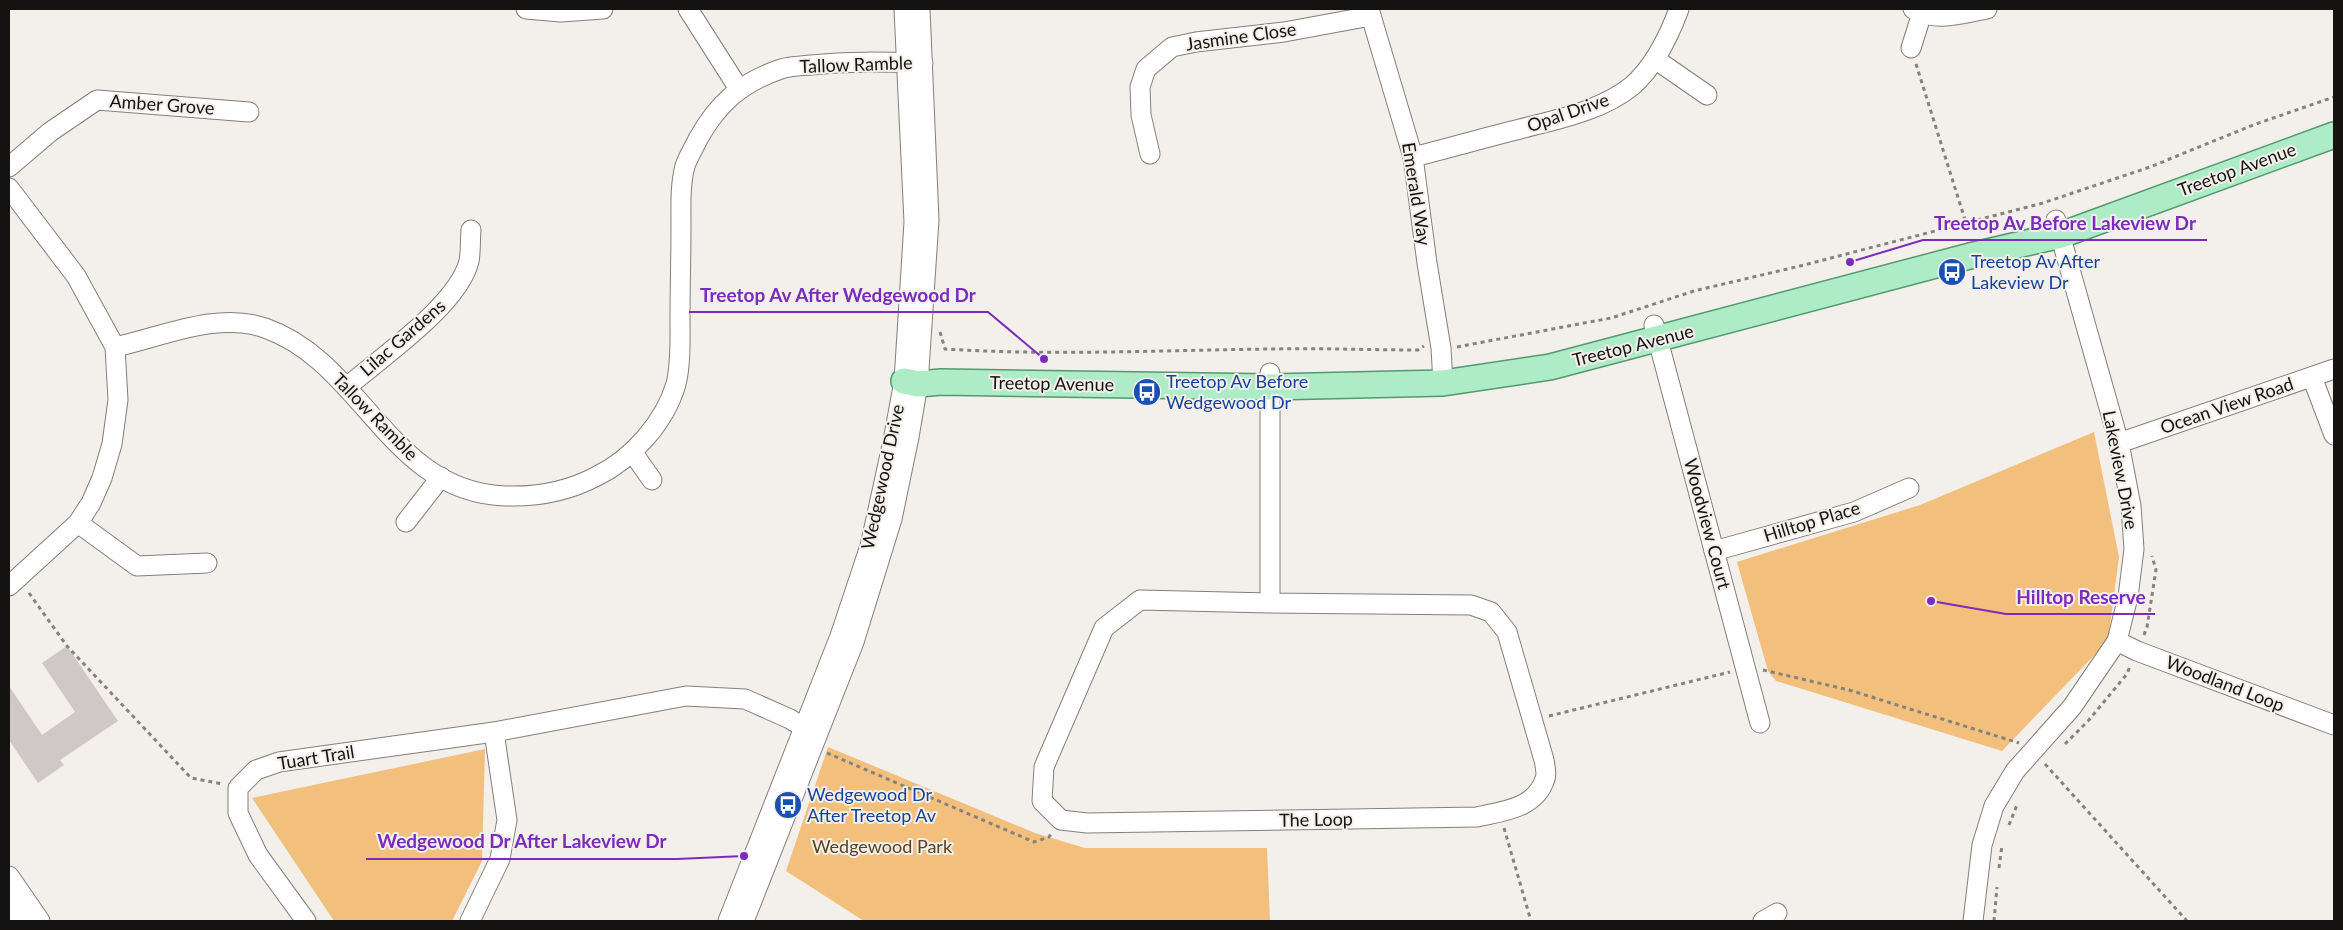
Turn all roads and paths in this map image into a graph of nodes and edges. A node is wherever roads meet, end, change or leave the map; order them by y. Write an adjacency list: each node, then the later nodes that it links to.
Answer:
1 (526, 9): 2 (street)
2 (603, 9)
3 (688, 9): 13 (street)
4 (904, 9): 12 (street, Wedgewood Drive)
5 (920, 9): 12 (street, Wedgewood Drive)
6 (1679, 9): 11 (street, Opal Drive)
7 (1987, 9): 8 (street)
8 (1918, 11): 10 (street)
9 (1370, 12): 19 (street, Jasmine Close); 20 (street, Emerald Way)
10 (1911, 48): 23 (path)
11 (1655, 58): 14 (street); 20 (street, Opal Drive)
12 (914, 63): 13 (street, Tallow Ramble); 31 (street, Wedgewood Drive)
13 (739, 89): 37 (street, Tallow Ramble)
14 (1707, 95)
15 (2334, 97): 23 (path)
16 (249, 112): 21 (street, Amber Grove)
17 (2334, 120): 24 (main road, Treetop Avenue)
18 (2334, 135): 24 (main road, Treetop Avenue)
19 (1150, 154)
20 (1414, 157): 29 (street, Emerald Way)
21 (9, 167)
22 (9, 188): 27 (street)
23 (1966, 223): 29 (path)
24 (2058, 227): 26 (main road, Treetop Avenue); 36 (street, Lakeview Drive)
25 (471, 230): 34 (street, Lilac Gardens)
26 (1656, 332): 29 (main road, Treetop Avenue); 43 (street, Woodview Court)
27 (115, 347): 34 (street, Tallow Ramble); 42 (street)
28 (945, 349): 29 (path)
29 (1442, 367): 33 (main road, Treetop Avenue)
30 (2334, 369): 32 (street, Ocean View Road)
31 (912, 374): 33 (main road, Treetop Avenue); 54 (street, Wedgewood Drive)
32 (2312, 377): 35 (street); 36 (street, Ocean View Road)
33 (1270, 380): 47 (street)
34 (348, 386): 38 (street, Tallow Ramble)
35 (2334, 435)
36 (2119, 443): 48 (street, Lakeview Drive)
37 (633, 454): 38 (street, Tallow Ramble); 39 (street)
38 (441, 477): 41 (street)
39 (652, 480)
40 (1909, 488): 43 (street, Hilltop Place)
41 (406, 522)
42 (78, 524): 44 (street); 45 (street)
43 (1714, 551): 49 (street, Woodview Court)
44 (207, 563)
45 (9, 586)
46 (29, 593): 56 (path)
47 (1270, 603): 50 (street, The Loop); 58 (street, The Loop)
48 (2117, 641): 52 (street, Woodland Loop); 55 (street, Lakeview Drive)
49 (1745, 668): 50 (path); 51 (street, Woodview Court); 55 (path)
50 (1532, 720): 57 (street, The Loop)
51 (1760, 724)
52 (2334, 725)
53 (494, 732): 54 (street, Tuart Trail); 56 (street, Tuart Trail); 64 (street)
54 (815, 739): 58 (path); 65 (street, Wedgewood Drive); 66 (street, Wedgewood Drive)
55 (2033, 752): 68 (street, Lakeview Drive); 69 (path)
56 (238, 788): 63 (street)
57 (1500, 812): 58 (street, The Loop); 67 (path)
58 (1061, 820)
59 (9, 876): 62 (street)
60 (9, 902): 61 (street)
61 (22, 921)
62 (40, 921)
63 (306, 921)
64 (470, 921)
65 (728, 921)
66 (744, 921)
67 (1531, 921)
68 (1973, 921)
69 (2187, 921)

